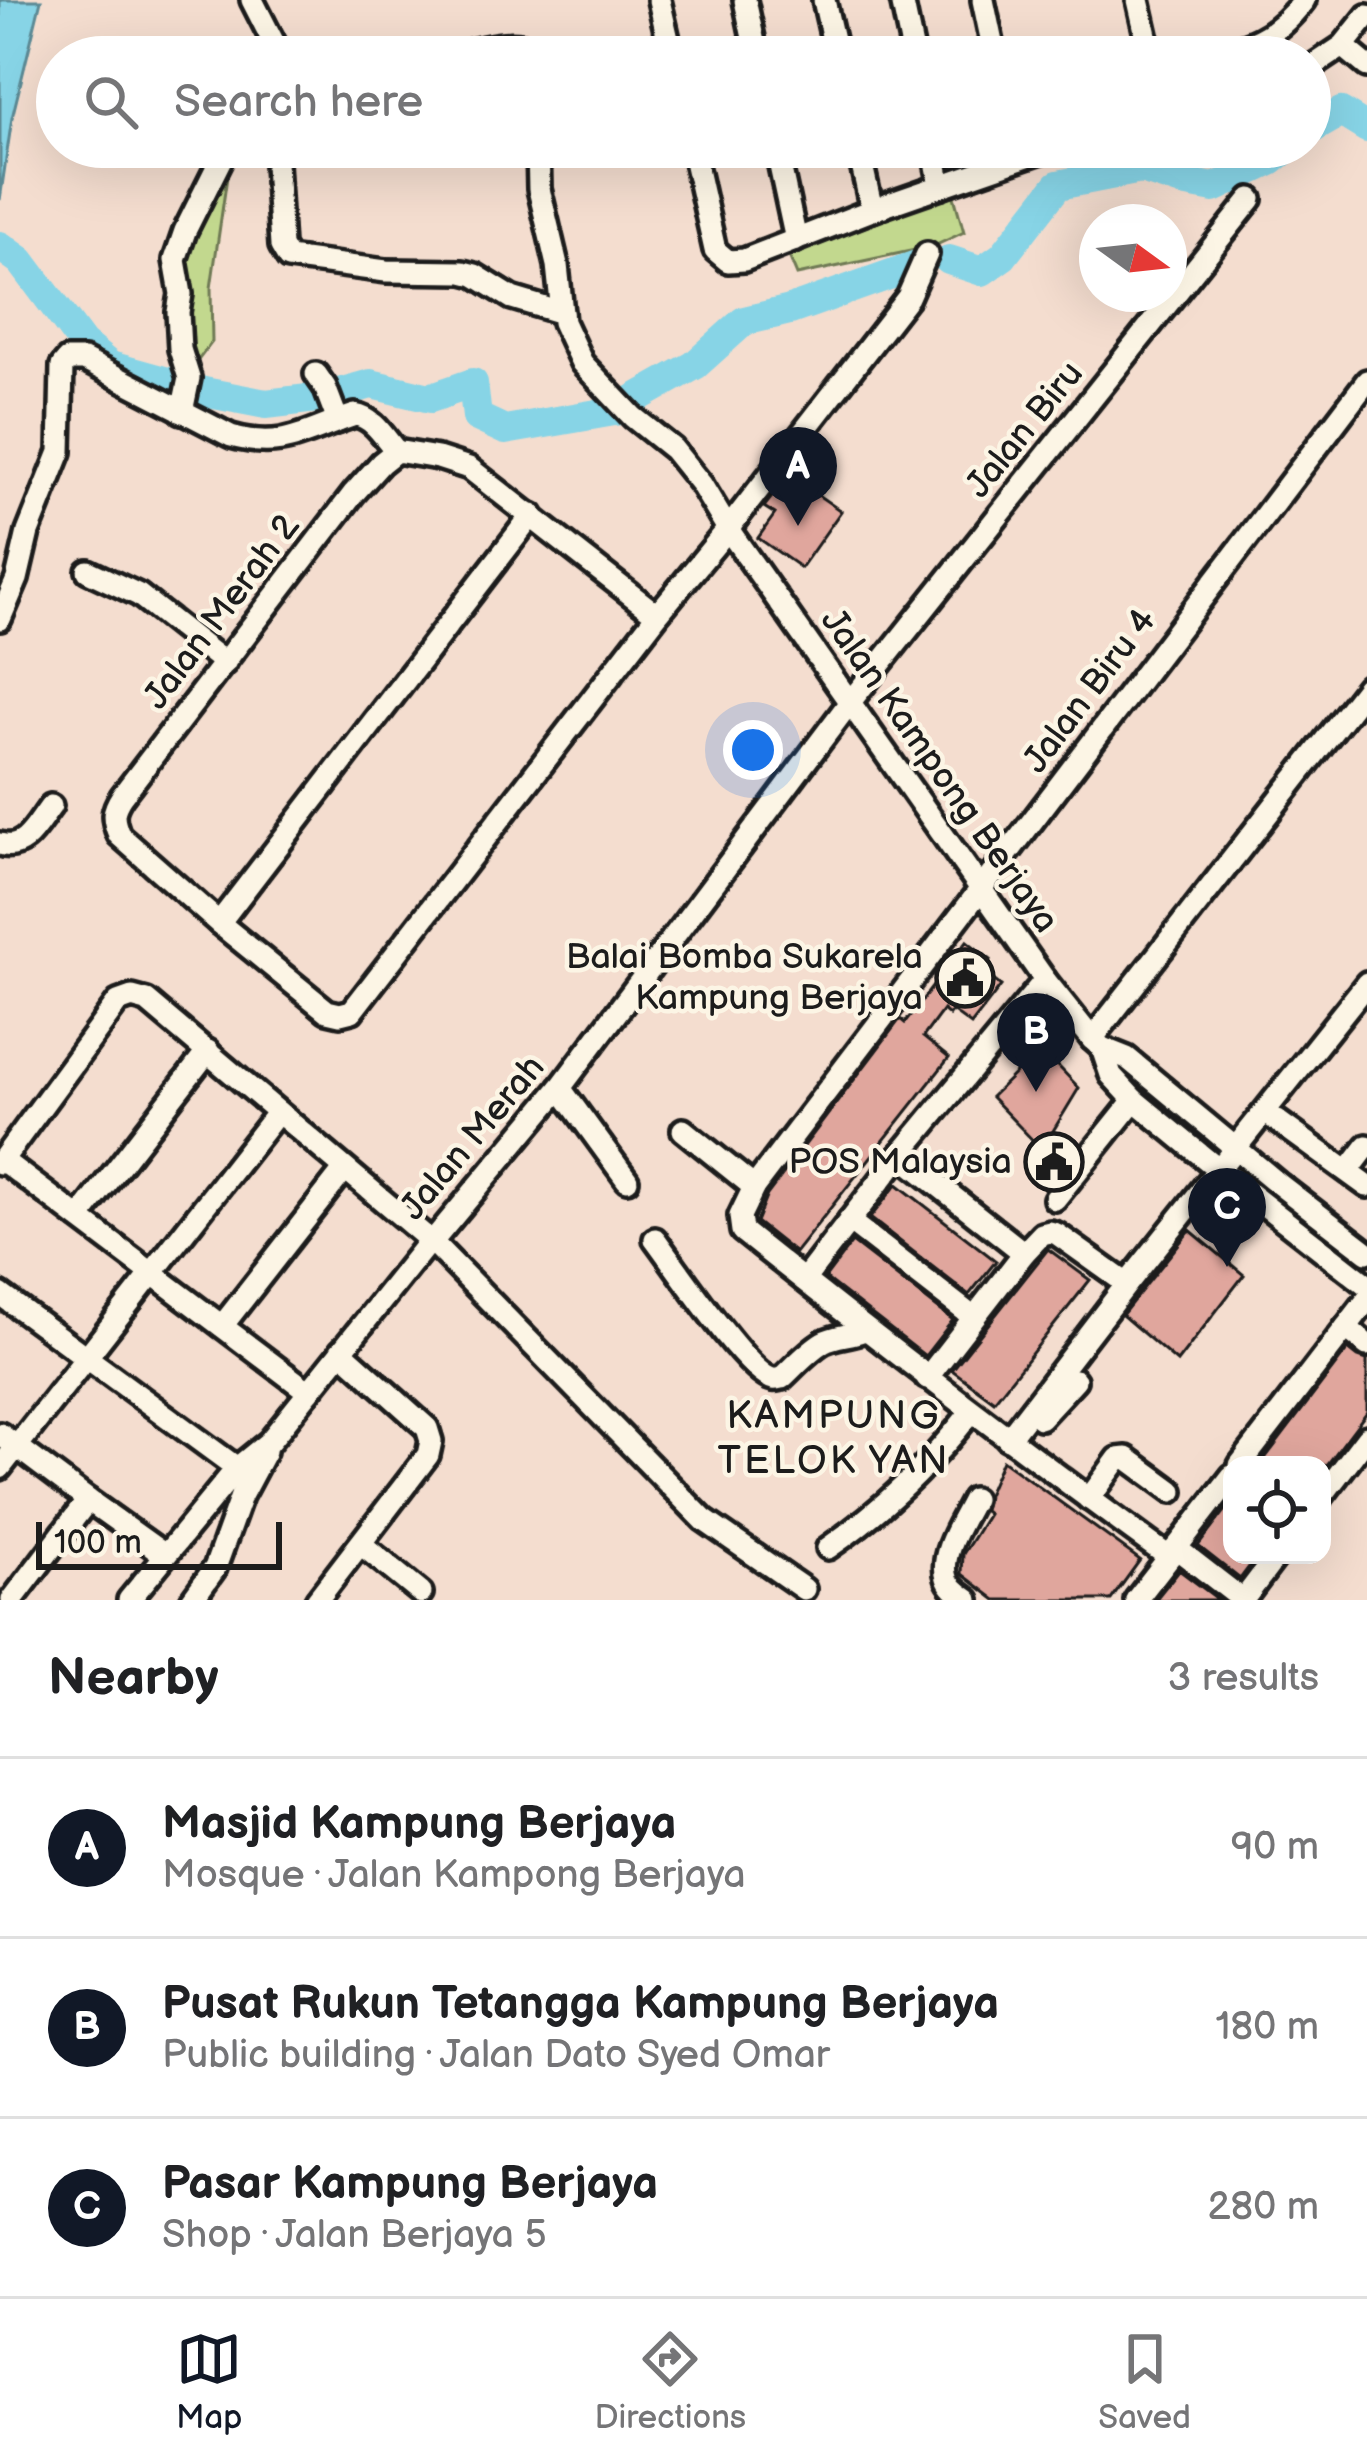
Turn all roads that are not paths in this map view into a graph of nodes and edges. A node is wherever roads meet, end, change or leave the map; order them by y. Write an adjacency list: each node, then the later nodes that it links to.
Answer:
1 (253, 0): 10 (street)
2 (659, 0): 11 (street)
3 (745, 0): 12 (street)
4 (824, 0): 13 (street)
5 (902, 0): 14 (street)
6 (983, 0): 15 (street)
7 (1138, 0): 16 (street)
8 (1304, 0): 17 (street)
9 (1367, 16): 18 (street)
10 (271, 36)
11 (667, 36)
12 (753, 36)
13 (832, 36)
14 (910, 36)
15 (991, 36)
16 (1146, 36)
17 (1269, 36)
18 (1343, 46): 19 (street); 20 (street)
19 (1331, 54)
20 (1367, 66)
21 (216, 168): 36 (street)
22 (276, 168): 34 (street)
23 (538, 168): 34 (street, Jalan Kampong Berjaya)
24 (697, 168): 32 (street)
25 (781, 168): 32 (street)
26 (863, 168): 31 (street)
27 (937, 168): 29 (street)
28 (981, 168): 29 (street)
29 (941, 186): 31 (street)
30 (1251, 199): 45 (street, Jalan Biru)
31 (872, 210): 32 (street)
32 (796, 240)
33 (927, 254): 39 (street)
34 (562, 313): 39 (street, Jalan Kampong Berjaya)
35 (1367, 381): 48 (street, Jalan Biru 4)
36 (185, 397): 37 (street); 42 (street)
37 (396, 452): 38 (street); 43 (street, Jalan Merah 2)
38 (532, 515): 41 (street); 49 (street)
39 (728, 529): 41 (street); 45 (street, Jalan Kampong Berjaya)
40 (88, 571): 43 (street)
41 (657, 615): 49 (street, Jalan Merah 2)
42 (0, 619)
43 (225, 663): 49 (street, Jalan Merah 2)
44 (1367, 687): 52 (street)
45 (850, 702): 48 (street, Jalan Kampong Berjaya); 54 (street, Jalan Merah)
46 (51, 806): 47 (street)
47 (0, 844)
48 (982, 887): 50 (street, Jalan Kampong Berjaya); 68 (street, Jalan Biru 4)
49 (219, 923)
50 (1046, 980): 52 (street, Jalan Kampong Berjaya); 61 (street)
51 (1367, 983): 57 (street)
52 (1097, 1044): 55 (street, Jalan Kampong Berjaya); 60 (street, Jalan Kampong Berjaya)
53 (208, 1051): 56 (street); 62 (street); 70 (street)
54 (560, 1088): 66 (street); 73 (street, Jalan Merah)
55 (1134, 1100): 63 (street, Jalan Kampong Berjaya); 69 (street)
56 (278, 1112): 64 (street); 76 (street)
57 (1265, 1112): 60 (street); 65 (street)
58 (682, 1130): 68 (street)
59 (1367, 1146): 65 (street)
60 (1235, 1148): 63 (street); 74 (street, Jalan Kampong Berjaya)
61 (900, 1154): 71 (street); 75 (street)
62 (1, 1161): 70 (street)
63 (1218, 1169): 78 (street); 79 (street, Jalan Kampong Berjaya)
64 (344, 1170): 73 (street); 83 (street)
65 (1348, 1171): 67 (street)
66 (627, 1180)
67 (1367, 1186)
68 (754, 1187): 77 (street, Jalan Biru 4)
69 (1055, 1198)
70 (79, 1217): 76 (street)
71 (849, 1221): 77 (street); 82 (street)
72 (655, 1239): 85 (street)
73 (432, 1242): 87 (street, Jalan Merah); 111 (street)
74 (1367, 1252)
75 (1024, 1253): 78 (street); 82 (street)
76 (152, 1272): 83 (street); 88 (street)
77 (804, 1280): 85 (street)
78 (1127, 1284): 96 (street)
79 (1367, 1285)
80 (0, 1294): 88 (street)
81 (1367, 1300): 84 (street)
82 (973, 1317): 89 (street)
83 (222, 1326): 91 (street)
84 (1346, 1327): 86 (street); 97 (street)
85 (865, 1330): 89 (street)
86 (1367, 1345)
87 (341, 1351): 91 (street, Jalan Merah); 106 (street)
88 (86, 1358): 94 (street); 99 (street)
89 (927, 1378): 92 (street)
90 (1075, 1380): 96 (street)
91 (309, 1392): 95 (street, Jalan Merah)
92 (971, 1412): 96 (street); 107 (street)
93 (1367, 1437): 100 (street)
94 (8, 1440): 98 (street); 105 (street)
95 (269, 1442): 99 (street, Jalan Merah); 115 (street)
96 (1014, 1443): 104 (street)
97 (1247, 1456)
98 (0, 1468)
99 (237, 1468): 109 (street, Jalan Merah)
100 (1331, 1484)
101 (1223, 1487): 108 (street)
102 (1172, 1491): 104 (street)
103 (974, 1499): 117 (street)
104 (1089, 1499): 108 (street)
105 (88, 1500): 109 (street); 113 (street)
106 (361, 1544): 112 (street); 116 (street)
107 (828, 1547)
108 (1172, 1553): 118 (street); 119 (street)
109 (165, 1555): 114 (street, Jalan Merah)
110 (1270, 1564): 119 (street)
111 (804, 1589)
112 (421, 1593)
113 (12, 1600)
114 (129, 1600)
115 (191, 1600)
116 (317, 1600)
117 (968, 1600)
118 (1136, 1600)
119 (1243, 1600)

